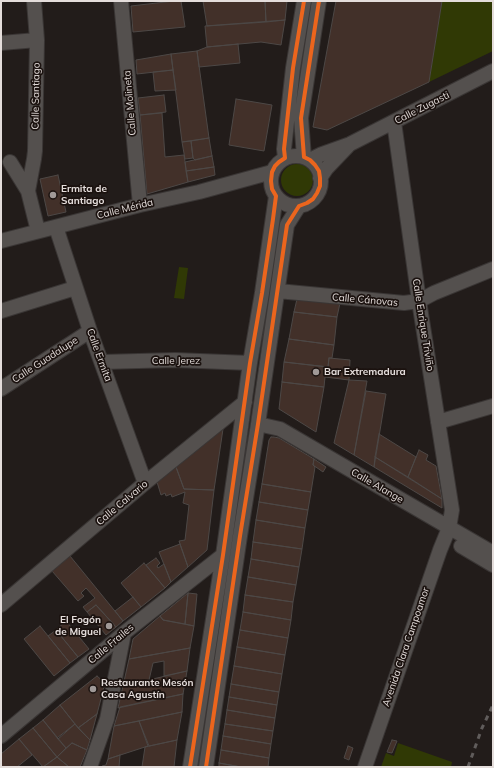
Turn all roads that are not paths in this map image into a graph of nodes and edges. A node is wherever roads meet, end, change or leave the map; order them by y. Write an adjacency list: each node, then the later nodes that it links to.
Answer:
1 (34, 1): 5 (street, Calle Santiago)
2 (121, 1): 18 (street, Calle Molineta)
3 (304, 1): 10 (street)
4 (319, 1): 12 (street)
5 (37, 40): 6 (street); 11 (street, Calle Santiago)
6 (1, 43)
7 (493, 71): 8 (street, Calle Zugasti)
8 (394, 122): 9 (street, Calle Zugasti); 26 (street, Calle Enrique Triviño)
9 (350, 144): 12 (street, Calle Zugasti); 15 (street, Calle Zugasti)
10 (285, 158): 12 (street); 14 (street)
11 (34, 159): 13 (street); 16 (street, Calle Santiago)
12 (307, 159): 15 (street)
13 (6, 161): 16 (street, Calle Santiago)
14 (272, 172): 17 (street); 18 (street, Calle Mérida)
15 (320, 178): 19 (street)
16 (28, 191): 21 (street, Calle Santiago)
17 (276, 196): 19 (street); 30 (street)
18 (140, 205): 20 (street, Calle Mérida)
19 (300, 206): 25 (street)
20 (56, 227): 21 (street, Calle Mérida); 24 (street, Calle Ermita)
21 (38, 231): 22 (street, Calle Mérida)
22 (1, 241)
23 (493, 269): 26 (street, Calle Cánovas)
24 (75, 288): 27 (street); 28 (street, Calle Ermita)
25 (278, 291): 26 (street, Calle Cánovas); 35 (street)
26 (418, 301): 34 (street, Calle Enrique Triviño)
27 (1, 311)
28 (90, 331): 29 (street, Calle Ermita); 31 (street, Calle Guadalupe)
29 (102, 362): 30 (street, Calle Jerez); 36 (street, Calle Ermita)
30 (250, 363): 32 (street)
31 (1, 389)
32 (245, 402): 36 (street, Calle Calvario); 39 (street)
33 (493, 406): 34 (street)
34 (438, 422): 37 (street, Calle Enrique Triviño)
35 (258, 424): 37 (street, Calle Alange); 46 (street)
36 (145, 483): 41 (street, Calle Calvario)
37 (448, 532): 38 (street, Calle Alange); 40 (street, Calle Alange); 47 (street, Avenida Clara Campoamor)
38 (493, 553)
39 (223, 555): 42 (street, Calle Frailes); 45 (street)
40 (493, 565)
41 (1, 605)
42 (124, 633): 43 (street, Calle Frailes); 44 (street)
43 (1, 736)
44 (90, 767)
45 (190, 767)
46 (206, 767)
47 (365, 767)

